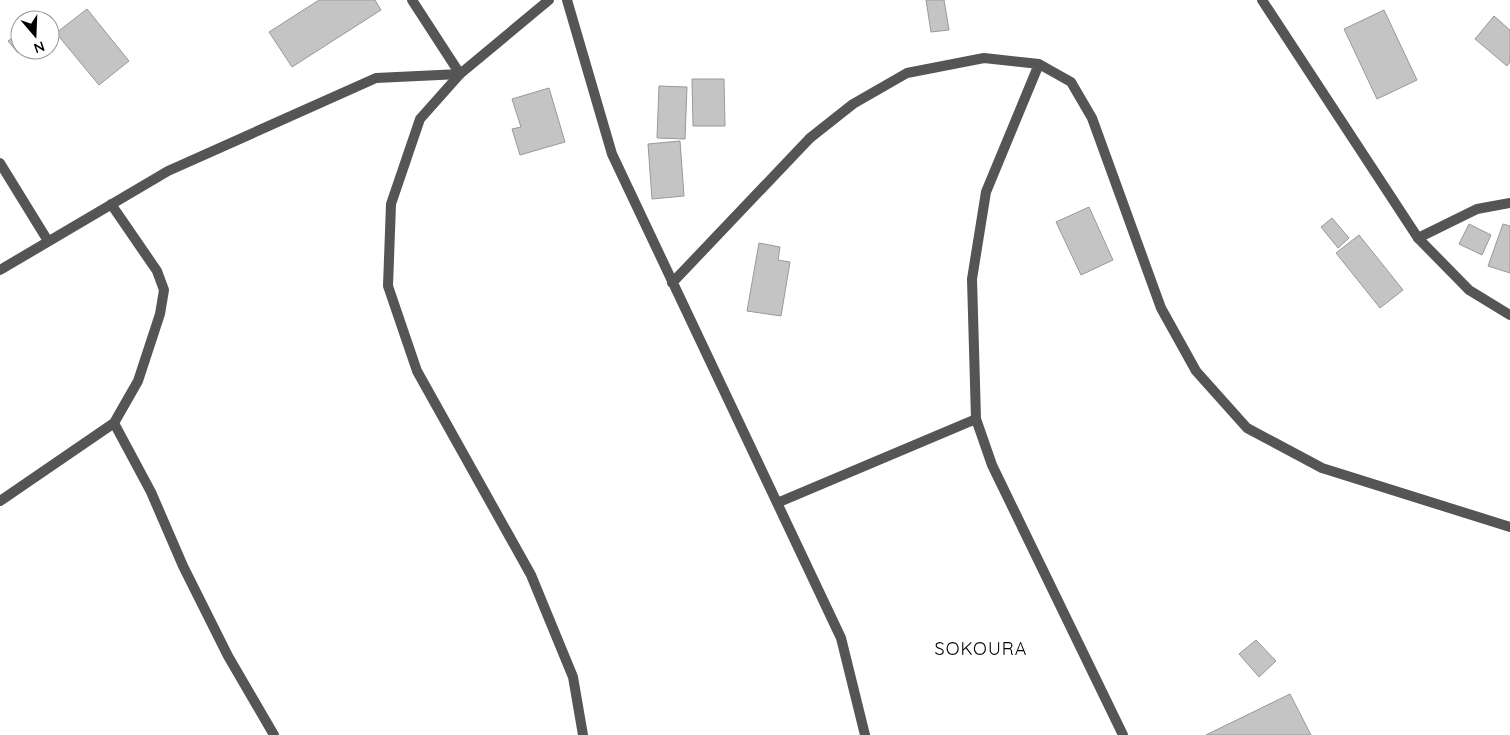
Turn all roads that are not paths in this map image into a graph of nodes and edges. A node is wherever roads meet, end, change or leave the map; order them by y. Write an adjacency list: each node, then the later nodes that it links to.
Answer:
1 (412, 0): 6 (street)
2 (549, 0): 6 (street)
3 (567, 0): 13 (street)
4 (1262, 0): 10 (street)
5 (1039, 64): 13 (street); 15 (street); 19 (street)
6 (460, 74): 9 (street); 21 (street)
7 (0, 163): 11 (street)
8 (1510, 203): 10 (street)
9 (111, 204): 11 (street); 16 (street)
10 (1418, 238): 14 (street)
11 (48, 242): 12 (street)
12 (0, 270)
13 (672, 283): 18 (street)
14 (1510, 315)
15 (976, 419): 18 (street); 23 (street)
16 (114, 423): 17 (street); 20 (street)
17 (0, 500)
18 (777, 503): 22 (street)
19 (1510, 527)
20 (274, 735)
21 (583, 735)
22 (865, 735)
23 (1123, 735)

